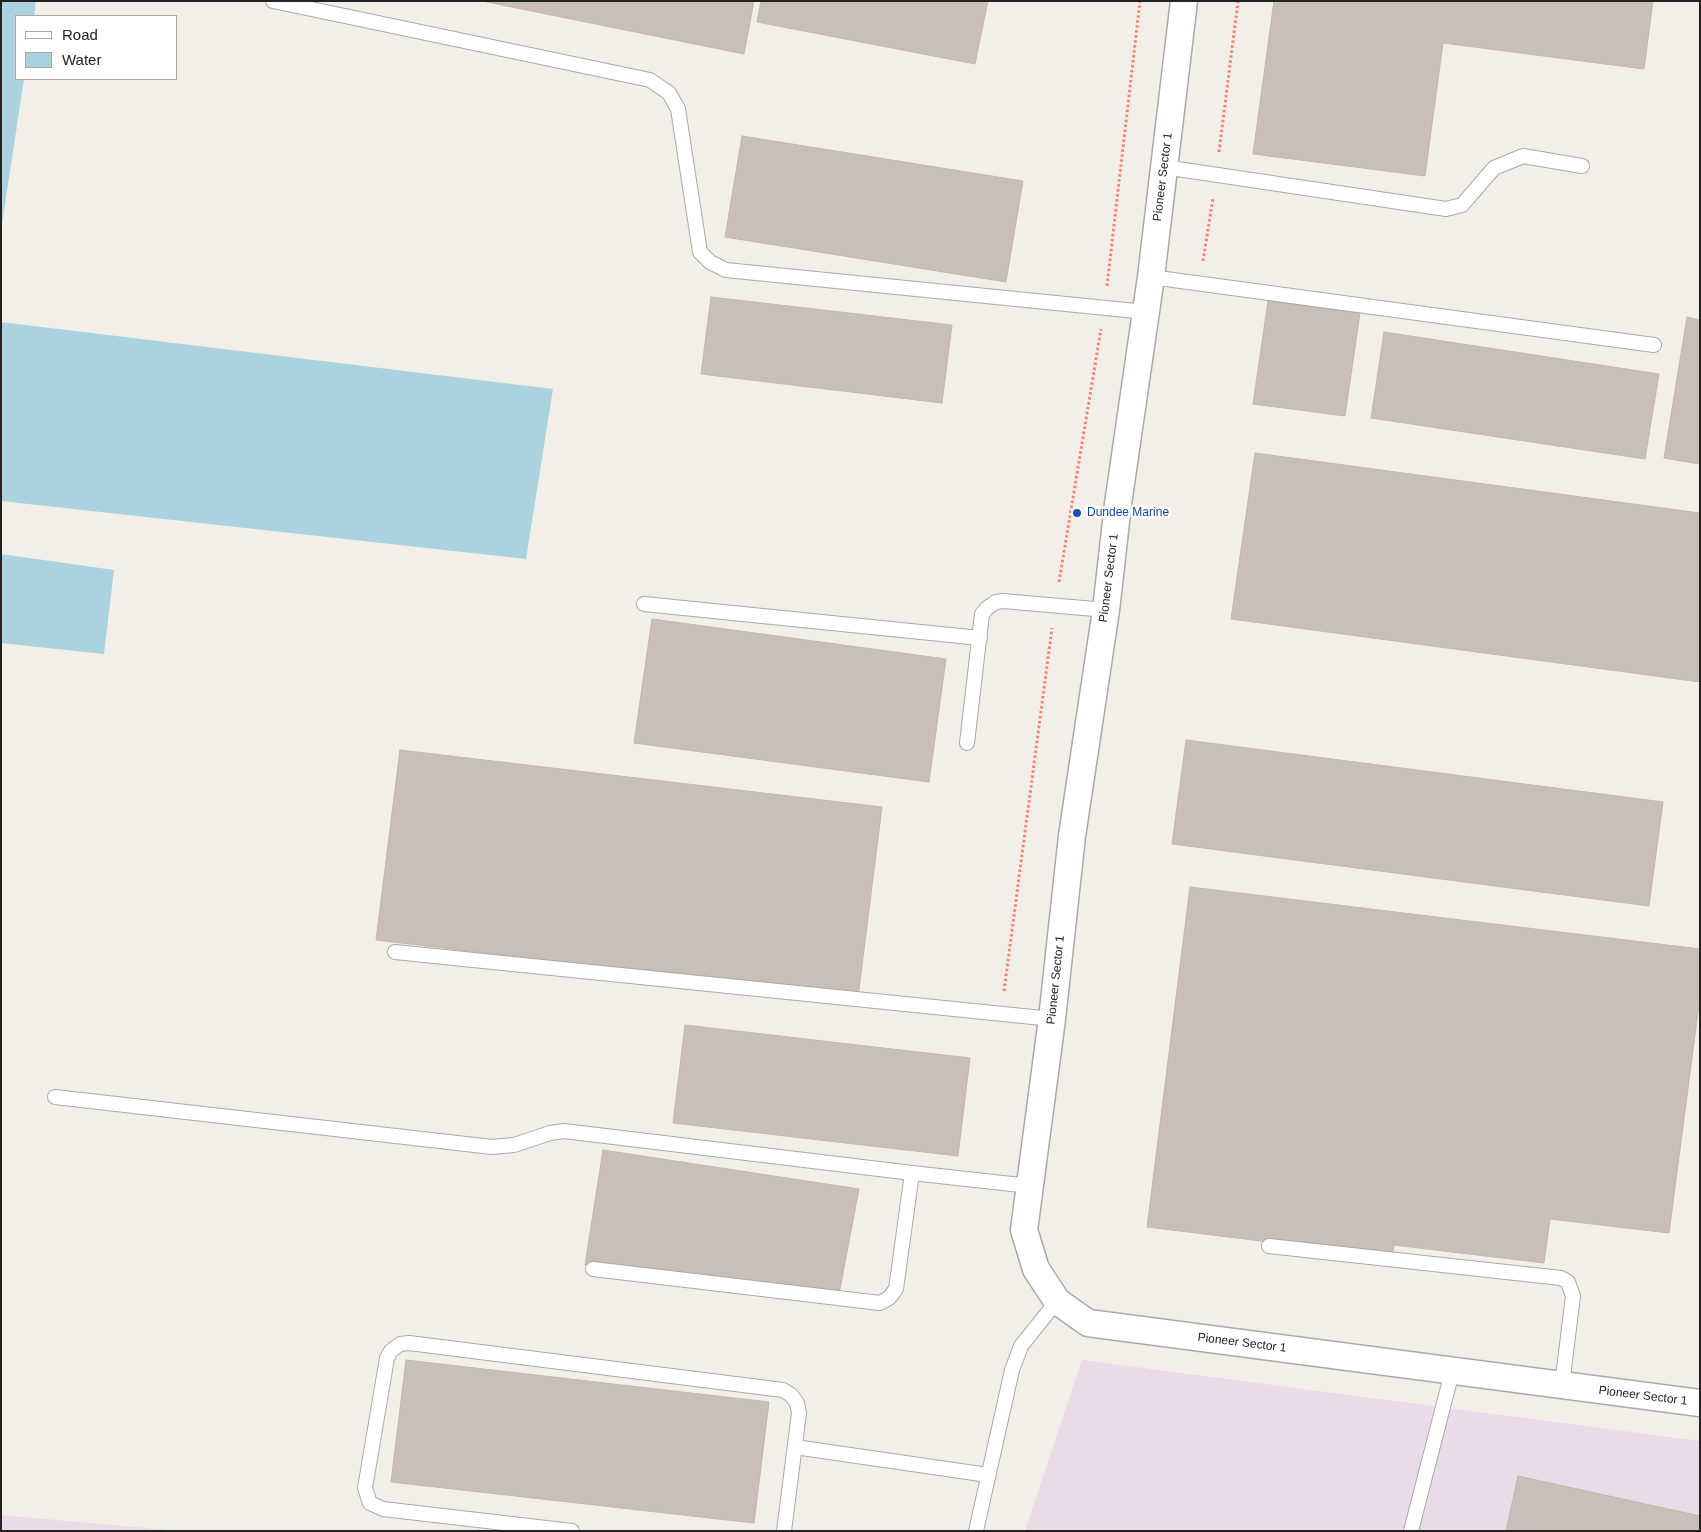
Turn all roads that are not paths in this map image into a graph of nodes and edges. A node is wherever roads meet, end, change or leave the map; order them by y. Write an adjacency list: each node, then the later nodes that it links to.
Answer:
1 (273, 1): 6 (lane)
2 (1184, 1): 4 (street, Pioneer Sector 1)
3 (1582, 166): 4 (lane)
4 (1164, 167): 5 (street, Pioneer Sector 1)
5 (1151, 277): 6 (street, Pioneer Sector 1); 7 (lane)
6 (1146, 312): 9 (street, Pioneer Sector 1)
7 (1654, 345)
8 (644, 604): 10 (lane)
9 (1106, 610): 10 (lane); 13 (street, Pioneer Sector 1)
10 (980, 638): 11 (lane)
11 (967, 744)
12 (395, 952): 13 (lane)
13 (1052, 1018): 16 (street, Pioneer Sector 1)
14 (55, 1097): 15 (lane)
15 (912, 1173): 16 (lane); 18 (lane)
16 (1030, 1186): 19 (street, Pioneer Sector 1)
17 (1269, 1246): 21 (lane)
18 (593, 1269)
19 (1057, 1301): 20 (street, Pioneer Sector 1); 24 (lane)
20 (1452, 1372): 21 (street, Pioneer Sector 1); 28 (lane)
21 (1562, 1385): 22 (street, Pioneer Sector 1)
22 (1699, 1399)
23 (795, 1447): 24 (lane); 25 (lane); 26 (lane)
24 (988, 1475): 27 (lane)
25 (572, 1531)
26 (784, 1531)
27 (976, 1531)
28 (1411, 1531)

